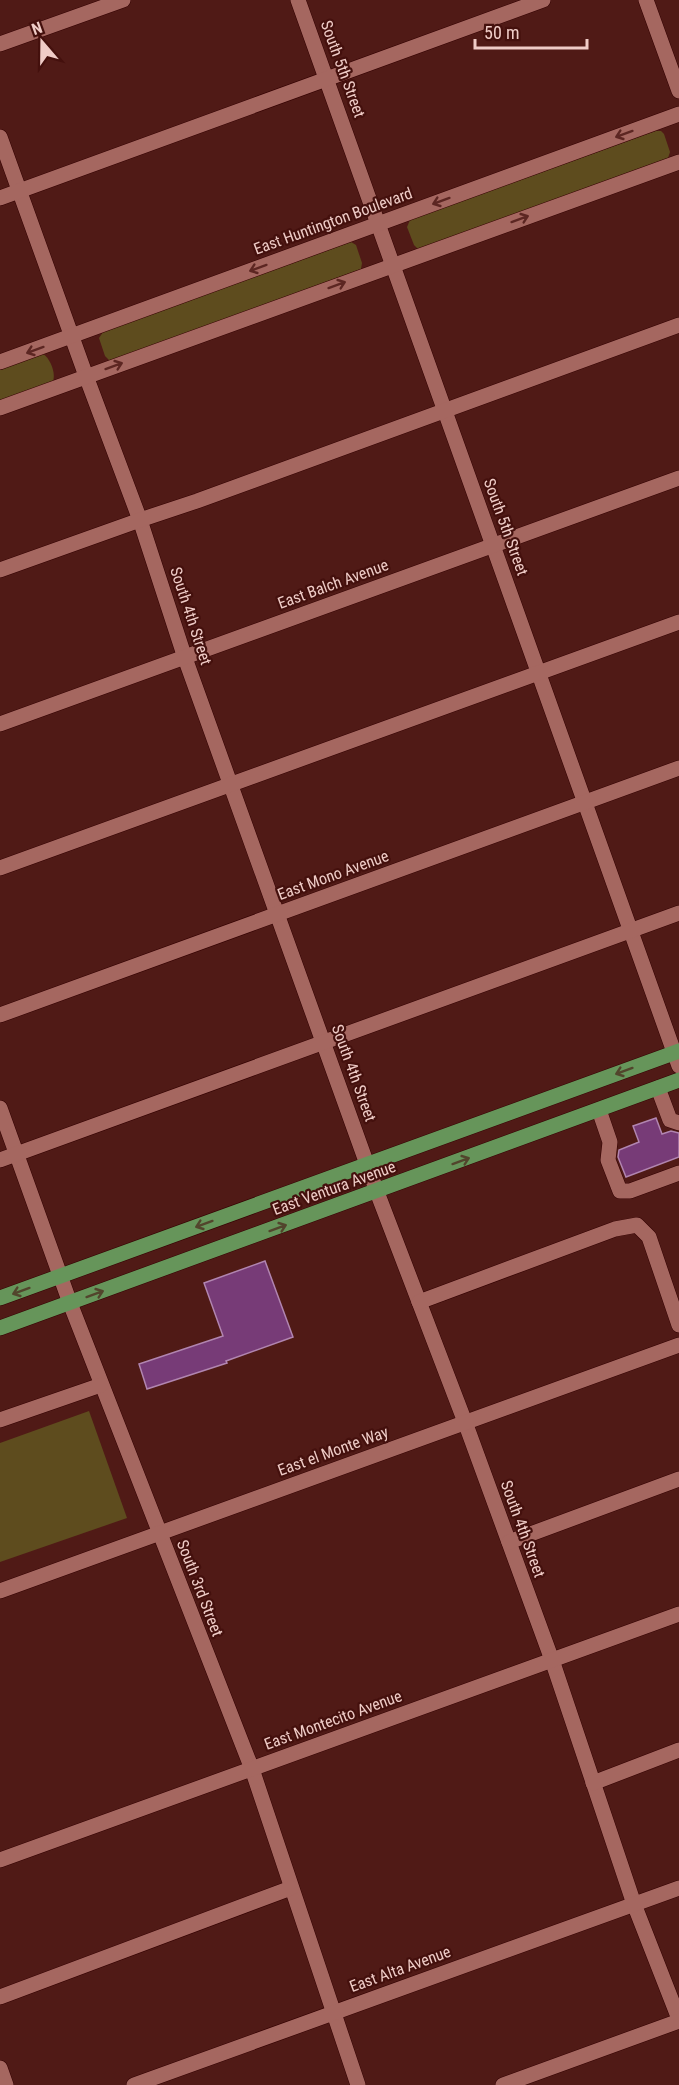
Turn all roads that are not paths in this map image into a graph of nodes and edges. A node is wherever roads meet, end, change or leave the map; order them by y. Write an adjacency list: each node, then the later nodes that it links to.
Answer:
1 (123, 0): 5 (street)
2 (298, 0): 6 (street, South 5th Street)
3 (543, 0): 6 (street)
4 (645, 0): 7 (street)
5 (0, 44)
6 (327, 79): 11 (street); 13 (street, South 5th Street)
7 (679, 91)
8 (679, 114): 13 (street, East Huntington Boulevard, one-way to 13)
9 (0, 137): 11 (street, South 4th Street)
10 (679, 162): 14 (street, one-way to 10)
11 (20, 190): 12 (street); 16 (street, South 4th Street)
12 (0, 198)
13 (379, 223): 14 (street, South 5th Street); 16 (street, East Huntington Boulevard, one-way to 16)
14 (394, 264): 18 (street, one-way to 14); 20 (street, South 5th Street)
15 (679, 325): 20 (street)
16 (72, 336): 17 (street, East Huntington Boulevard, one-way to 17); 18 (street, South 4th Street)
17 (0, 362)
18 (86, 376): 19 (street); 22 (street, South 4th Street)
19 (0, 408)
20 (445, 410): 22 (street); 23 (street, South 5th Street)
21 (679, 478): 23 (street, East Balch Avenue)
22 (140, 520): 24 (street); 26 (street, South 4th Street)
23 (493, 545): 26 (street, East Balch Avenue); 27 (street, South 5th Street)
24 (0, 570)
25 (679, 622): 27 (street)
26 (185, 658): 28 (street, East Balch Avenue); 30 (street, South 4th Street)
27 (538, 674): 30 (street); 31 (street, South 5th Street)
28 (0, 724)
29 (679, 768): 31 (street, East Mono Avenue)
30 (231, 784): 32 (street); 34 (street, South 4th Street)
31 (584, 803): 34 (street, East Mono Avenue); 35 (street, South 5th Street)
32 (0, 868)
33 (679, 913): 35 (street)
34 (278, 914): 36 (street, East Mono Avenue); 37 (street, South 4th Street)
35 (630, 931): 37 (street); 38 (street, South 5th Street)
36 (0, 1015)
37 (324, 1042): 44 (street); 46 (street, South 4th Street)
38 (678, 1057): 46 (main road, East Ventura Avenue, one-way to 46)
39 (679, 1080): 40 (main road, East Ventura Avenue)
40 (658, 1088): 42 (main road, East Ventura Avenue); 43 (street)
41 (0, 1108): 44 (street, South 3rd Street)
42 (599, 1110): 47 (street); 48 (main road, East Ventura Avenue, one-way to 42)
43 (679, 1123)
44 (16, 1154): 45 (street); 49 (street, South 3rd Street)
45 (0, 1160)
46 (367, 1165): 48 (street, South 4th Street); 49 (main road, East Ventura Avenue, one-way to 49)
47 (679, 1173)
48 (377, 1192): 51 (street, South 4th Street); 52 (main road, East Ventura Avenue, one-way to 48)
49 (60, 1276): 50 (main road, East Ventura Avenue, one-way to 50); 52 (street, South 3rd Street)
50 (0, 1298)
51 (419, 1302): 53 (street); 58 (street, South 4th Street)
52 (70, 1303): 54 (main road, East Ventura Avenue); 56 (street, South 3rd Street)
53 (679, 1325)
54 (0, 1328)
55 (679, 1345): 58 (street, East el Monte Way)
56 (101, 1385): 57 (street); 60 (street, South 3rd Street)
57 (0, 1420)
58 (465, 1422): 60 (street, East el Monte Way); 61 (street, South 4th Street)
59 (679, 1479): 61 (street)
60 (159, 1533): 62 (street, East el Monte Way); 66 (street, South 3rd Street)
61 (509, 1542): 64 (street, South 4th Street)
62 (0, 1591)
63 (679, 1614): 64 (street, East Montecito Avenue)
64 (552, 1660): 66 (street, East Montecito Avenue); 67 (street, South 4th Street)
65 (679, 1750): 67 (street)
66 (252, 1769): 68 (street, East Montecito Avenue); 69 (street, South 3rd Street)
67 (593, 1783): 71 (street, South 4th Street)
68 (0, 1860)
69 (291, 1888): 72 (street); 73 (street, South 3rd Street)
70 (679, 1888): 71 (street, East Alta Avenue)
71 (634, 1904): 73 (street, East Alta Avenue); 74 (street, South 4th Street)
72 (0, 1997)
73 (333, 2013): 77 (street, East Alta Avenue); 78 (street, South 3rd Street)
74 (679, 2020): 79 (street)
75 (0, 2068): 76 (street)
76 (6, 2085)
77 (134, 2085)
78 (358, 2085)
79 (503, 2085)

